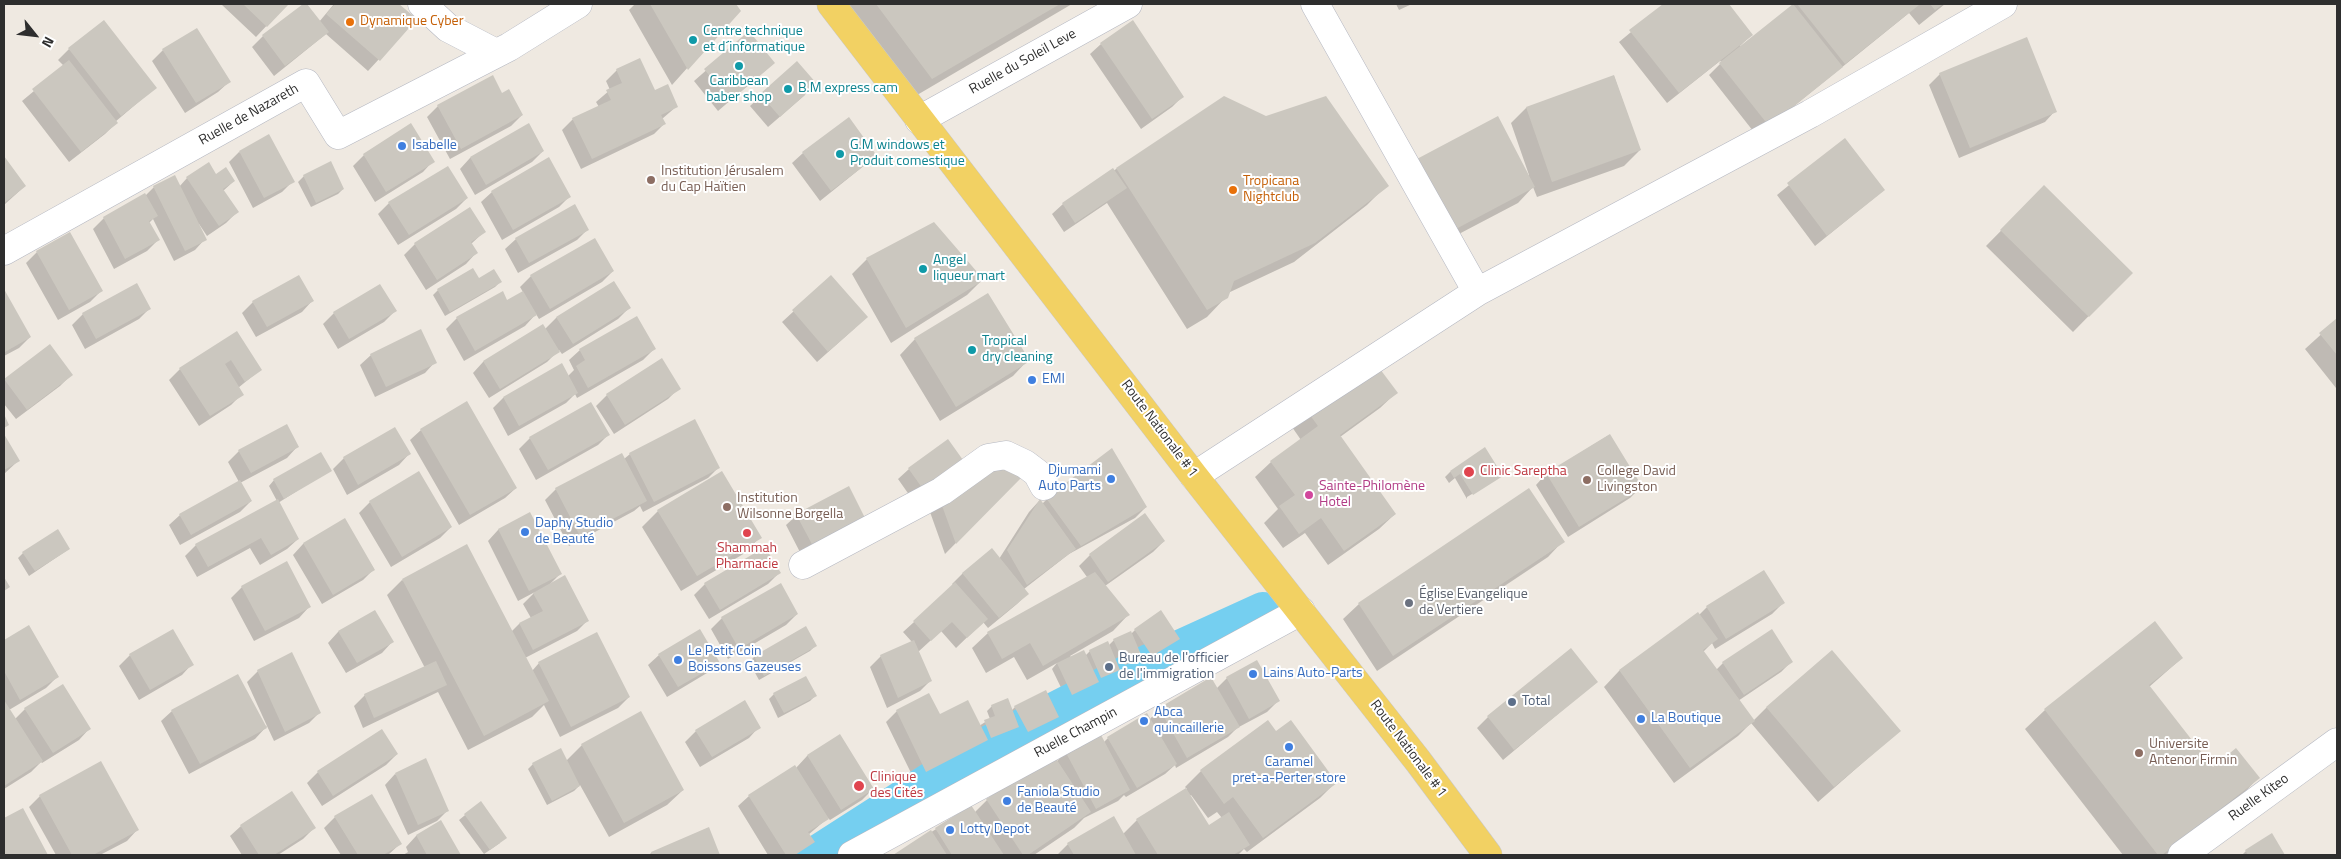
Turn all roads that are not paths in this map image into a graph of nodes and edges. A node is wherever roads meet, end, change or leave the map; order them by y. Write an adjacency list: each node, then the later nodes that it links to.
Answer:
1 (422, 4): 7 (street)
2 (578, 4): 7 (street, Ruelle de Nazareth)
3 (831, 4): 8 (main road, Route Nationale # 1)
4 (1128, 4): 8 (street, Ruelle du Soleil Leve)
5 (1315, 4): 10 (street)
6 (2003, 4): 10 (street)
7 (496, 54): 9 (street, Ruelle de Nazareth)
8 (919, 120): 11 (main road, Route Nationale # 1)
9 (4, 251)
10 (1477, 292): 11 (street)
11 (1194, 476): 14 (main road, Route Nationale # 1)
12 (1044, 486): 13 (street)
13 (803, 565)
14 (1301, 611): 16 (street, Ruelle Champin); 17 (main road, Route Nationale # 1)
15 (2337, 742): 18 (street, Ruelle Kiteo)
16 (852, 855)
17 (1488, 855)
18 (2182, 855)

